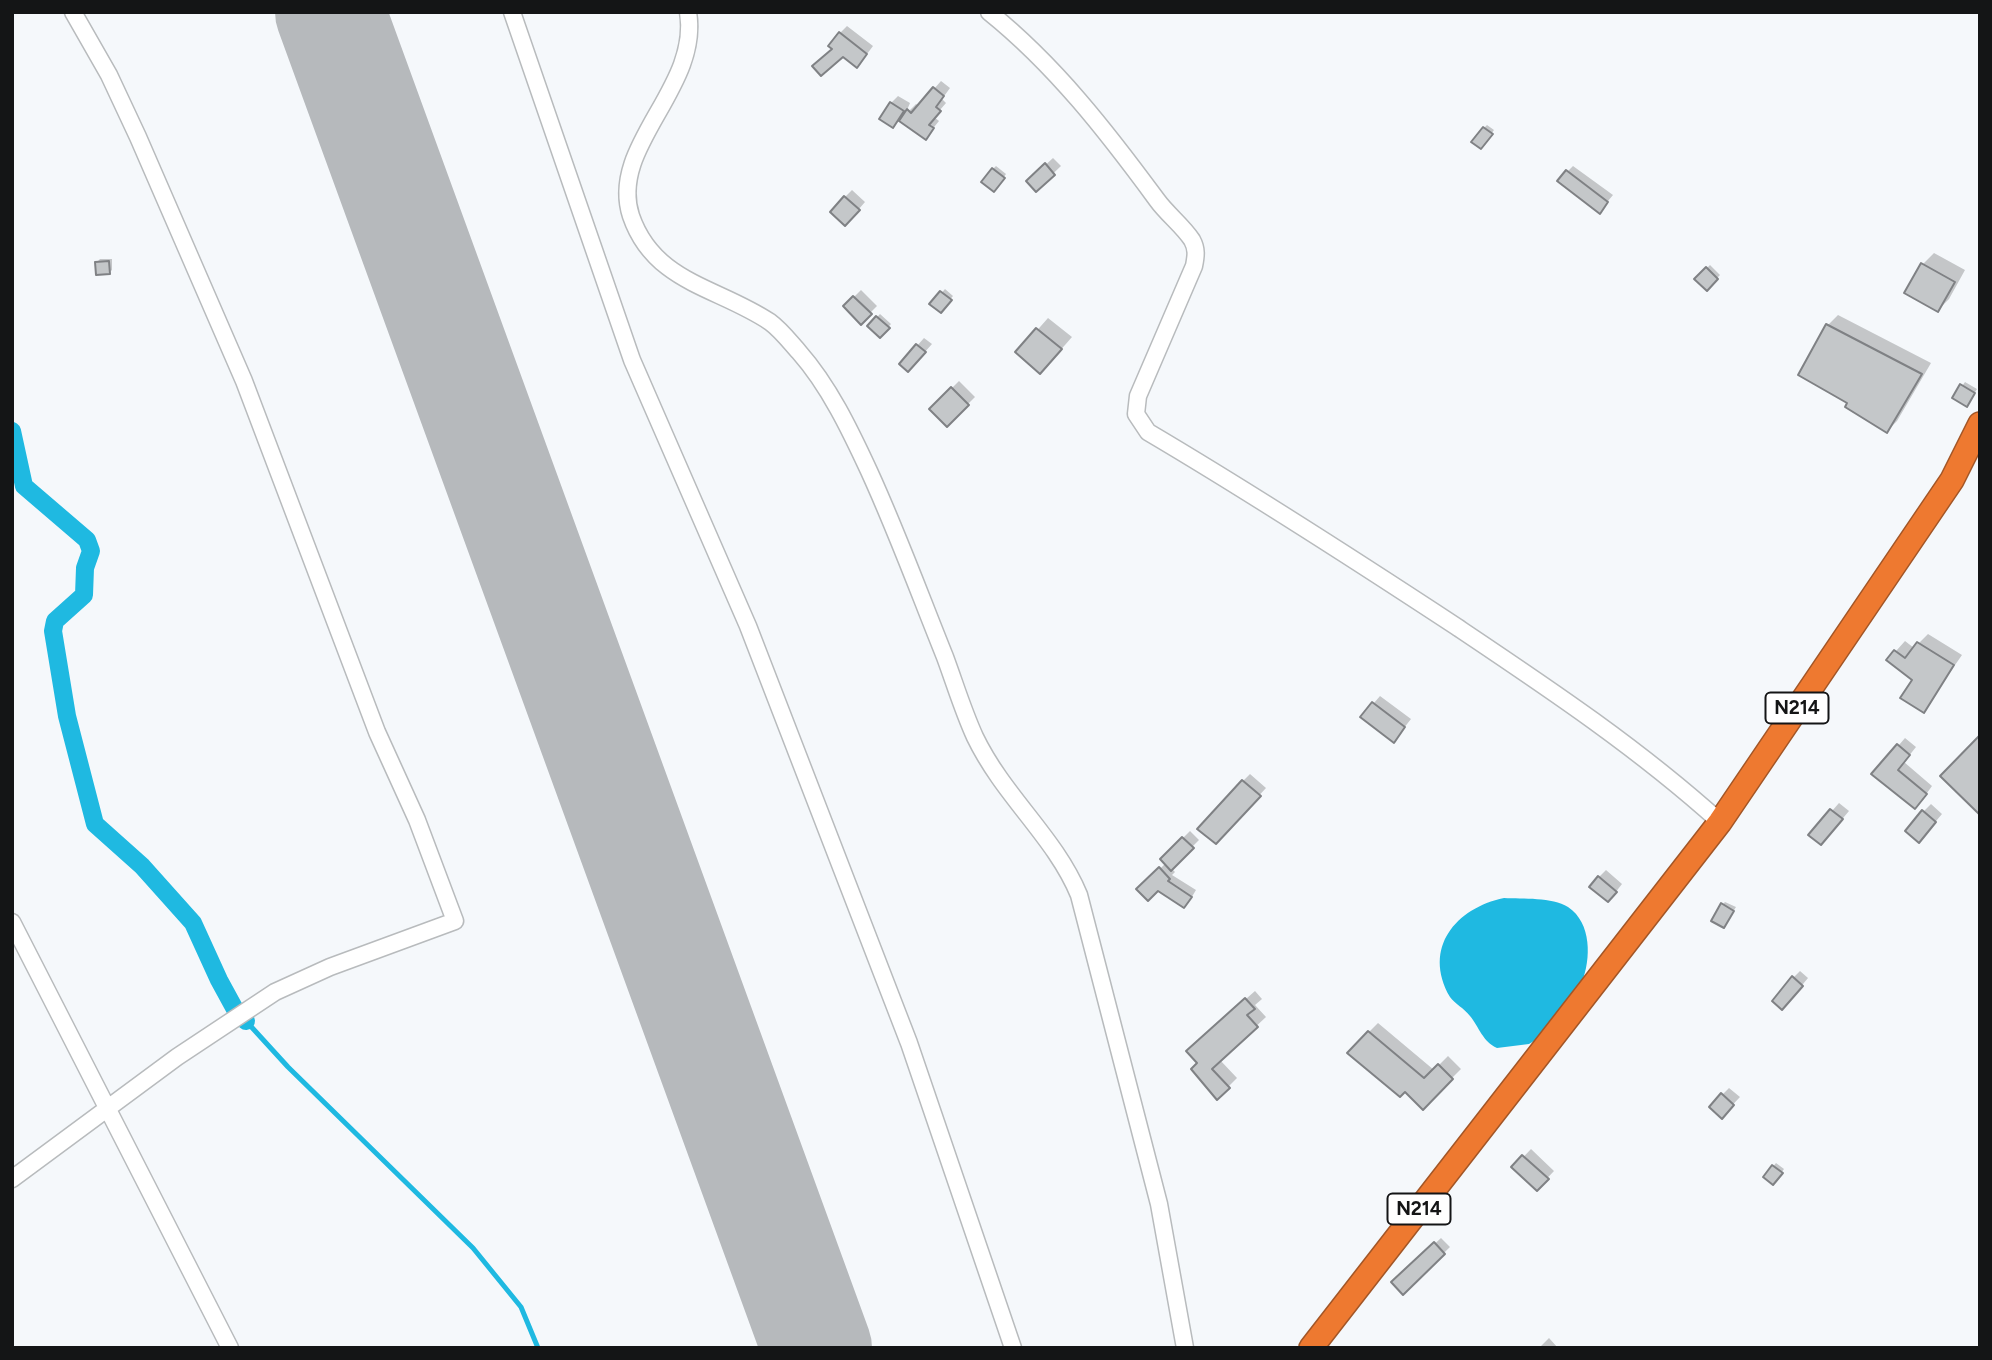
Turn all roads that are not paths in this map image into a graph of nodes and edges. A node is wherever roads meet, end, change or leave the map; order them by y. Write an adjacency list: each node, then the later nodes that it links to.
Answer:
1 (73, 12): 8 (street)
2 (512, 12): 11 (street)
3 (688, 12): 12 (street)
4 (989, 12): 6 (street)
5 (1978, 430): 6 (highway, N214)
6 (1720, 822): 13 (highway, N214)
7 (12, 922): 8 (street)
8 (108, 1108): 9 (street); 10 (street)
9 (12, 1179)
10 (230, 1348)
11 (1013, 1348)
12 (1185, 1348)
13 (1311, 1348)

